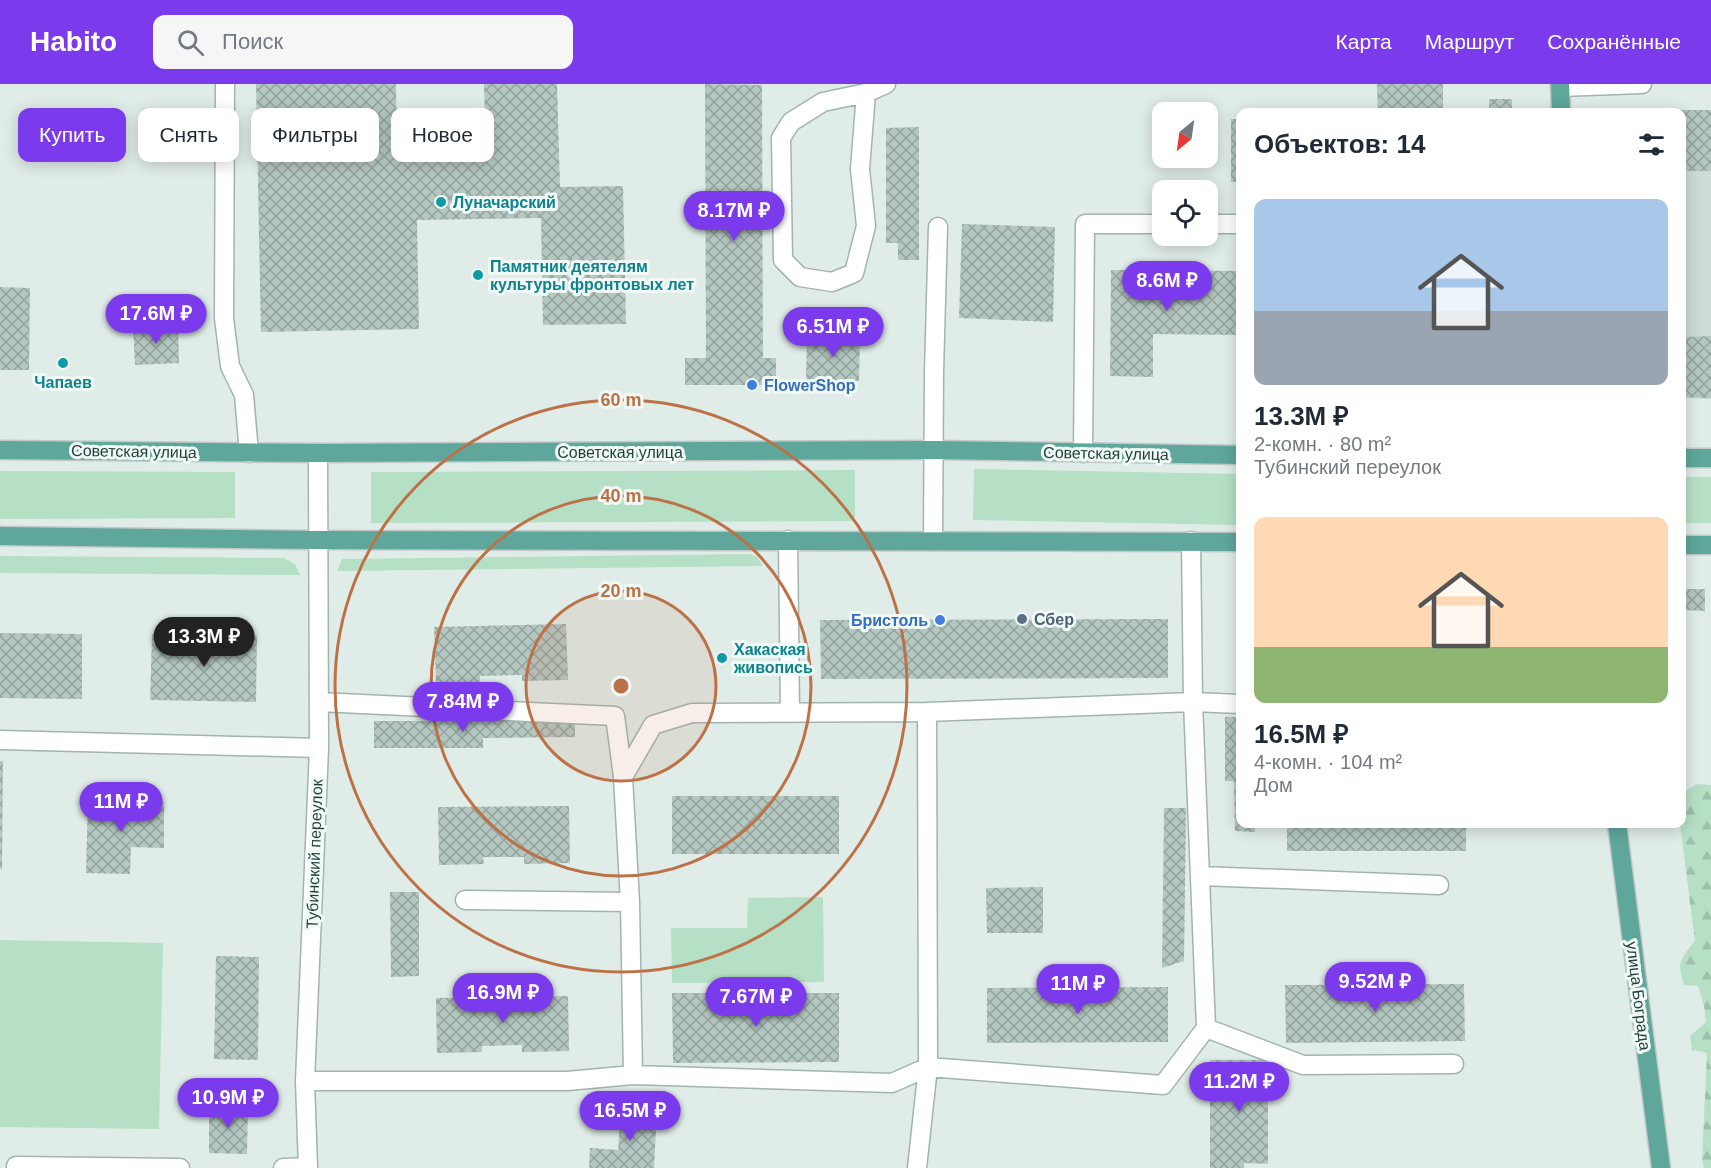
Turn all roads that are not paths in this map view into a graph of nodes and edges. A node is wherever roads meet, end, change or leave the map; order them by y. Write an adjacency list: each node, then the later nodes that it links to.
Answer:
1 (225, 84): 13 (street)
2 (886, 84): 5 (street)
3 (1642, 84): 4 (street)
4 (1560, 85): 6 (main road)
5 (866, 93): 5 (street)
6 (1561, 108)
7 (1152, 224): 15 (street)
8 (1218, 224): 9 (street)
9 (1236, 224)
10 (938, 227): 12 (street)
11 (0, 450): 13 (main road, Советская улица)
12 (935, 450): 14 (main road, Советская улица); 15 (main road, Советская улица); 22 (street)
13 (249, 453): 14 (main road, Советская улица)
14 (318, 453): 20 (street, Тубинский переулок)
15 (1083, 453): 16 (main road, Советская улица)
16 (1236, 455)
17 (1686, 458): 18 (main road)
18 (1711, 458)
19 (0, 536): 20 (main road)
20 (318, 540): 21 (main road); 27 (street, Тубинский переулок)
21 (788, 540): 22 (main road); 31 (street)
22 (933, 540): 23 (main road)
23 (1191, 542): 24 (main road); 28 (street)
24 (1236, 542)
25 (1686, 545): 26 (main road)
26 (1711, 545)
27 (319, 702): 33 (street, Тубинский переулок); 34 (street)
28 (1193, 702): 29 (street); 30 (street); 36 (street)
29 (1236, 704)
30 (927, 712): 31 (street); 42 (street)
31 (790, 713): 34 (street)
32 (0, 740): 33 (street)
33 (319, 748): 44 (street, Тубинский переулок)
34 (623, 777): 39 (street)
35 (1618, 828): 50 (main road, улица Бограда)
36 (1201, 876): 37 (street); 40 (street)
37 (1438, 885)
38 (465, 900): 39 (street)
39 (630, 902): 43 (street)
40 (1206, 1028): 41 (street); 42 (street)
41 (1454, 1064)
42 (928, 1067): 43 (street); 49 (street)
43 (633, 1075): 44 (street)
44 (305, 1081): 48 (street, Тубинский переулок)
45 (16, 1166): 46 (street)
46 (180, 1168)
47 (283, 1168): 48 (street)
48 (308, 1168)
49 (917, 1168)
50 (1661, 1168)

